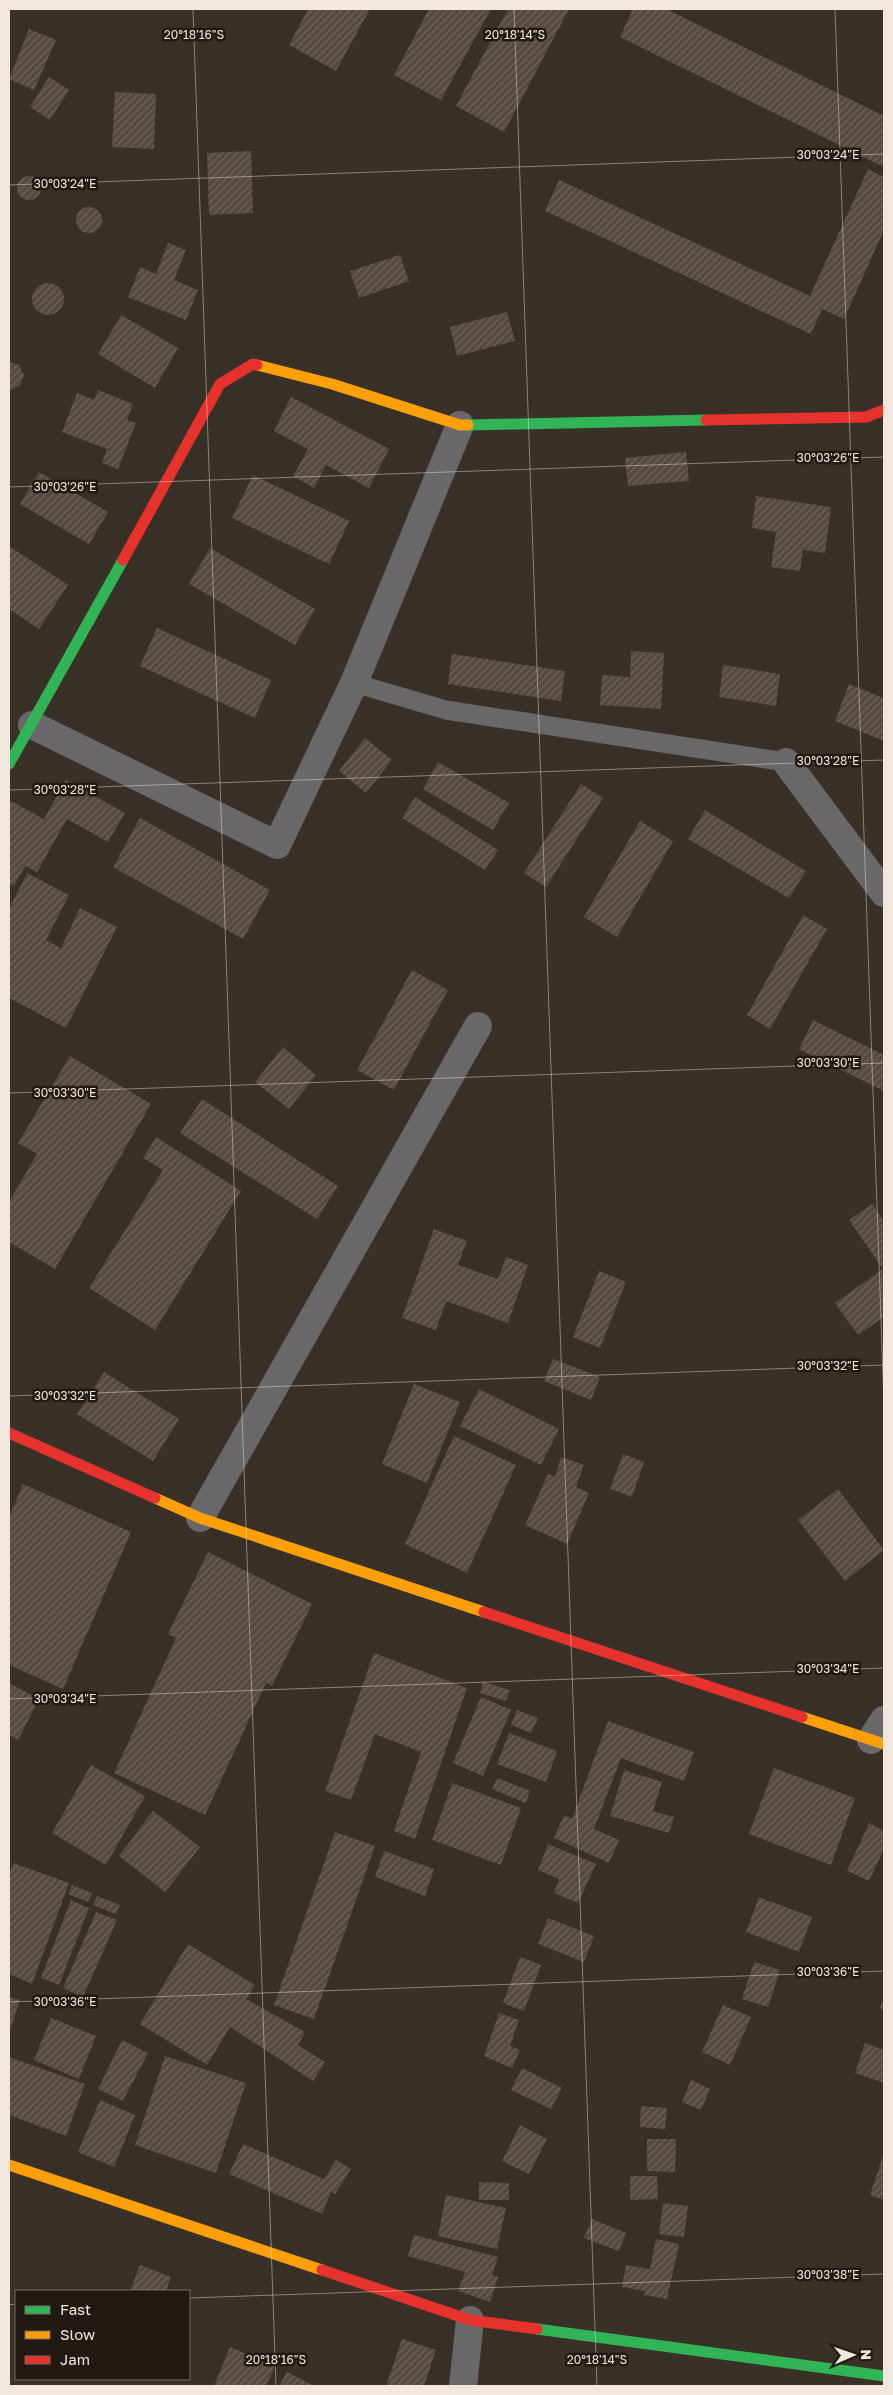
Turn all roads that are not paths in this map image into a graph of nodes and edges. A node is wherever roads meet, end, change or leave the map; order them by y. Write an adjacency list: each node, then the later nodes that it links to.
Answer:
1 (884, 410): 2 (street)
2 (460, 425): 3 (street); 4 (street)
3 (354, 683): 4 (street); 5 (lane)
4 (32, 725): 6 (street)
5 (786, 762): 7 (street)
6 (9, 764)
7 (884, 893)
8 (478, 1026): 10 (street)
9 (9, 1433): 10 (street)
10 (200, 1518): 11 (street)
11 (880, 1735)
12 (9, 2165): 13 (street)
13 (470, 2320): 14 (street); 15 (street)
14 (884, 2376)
15 (463, 2386)

